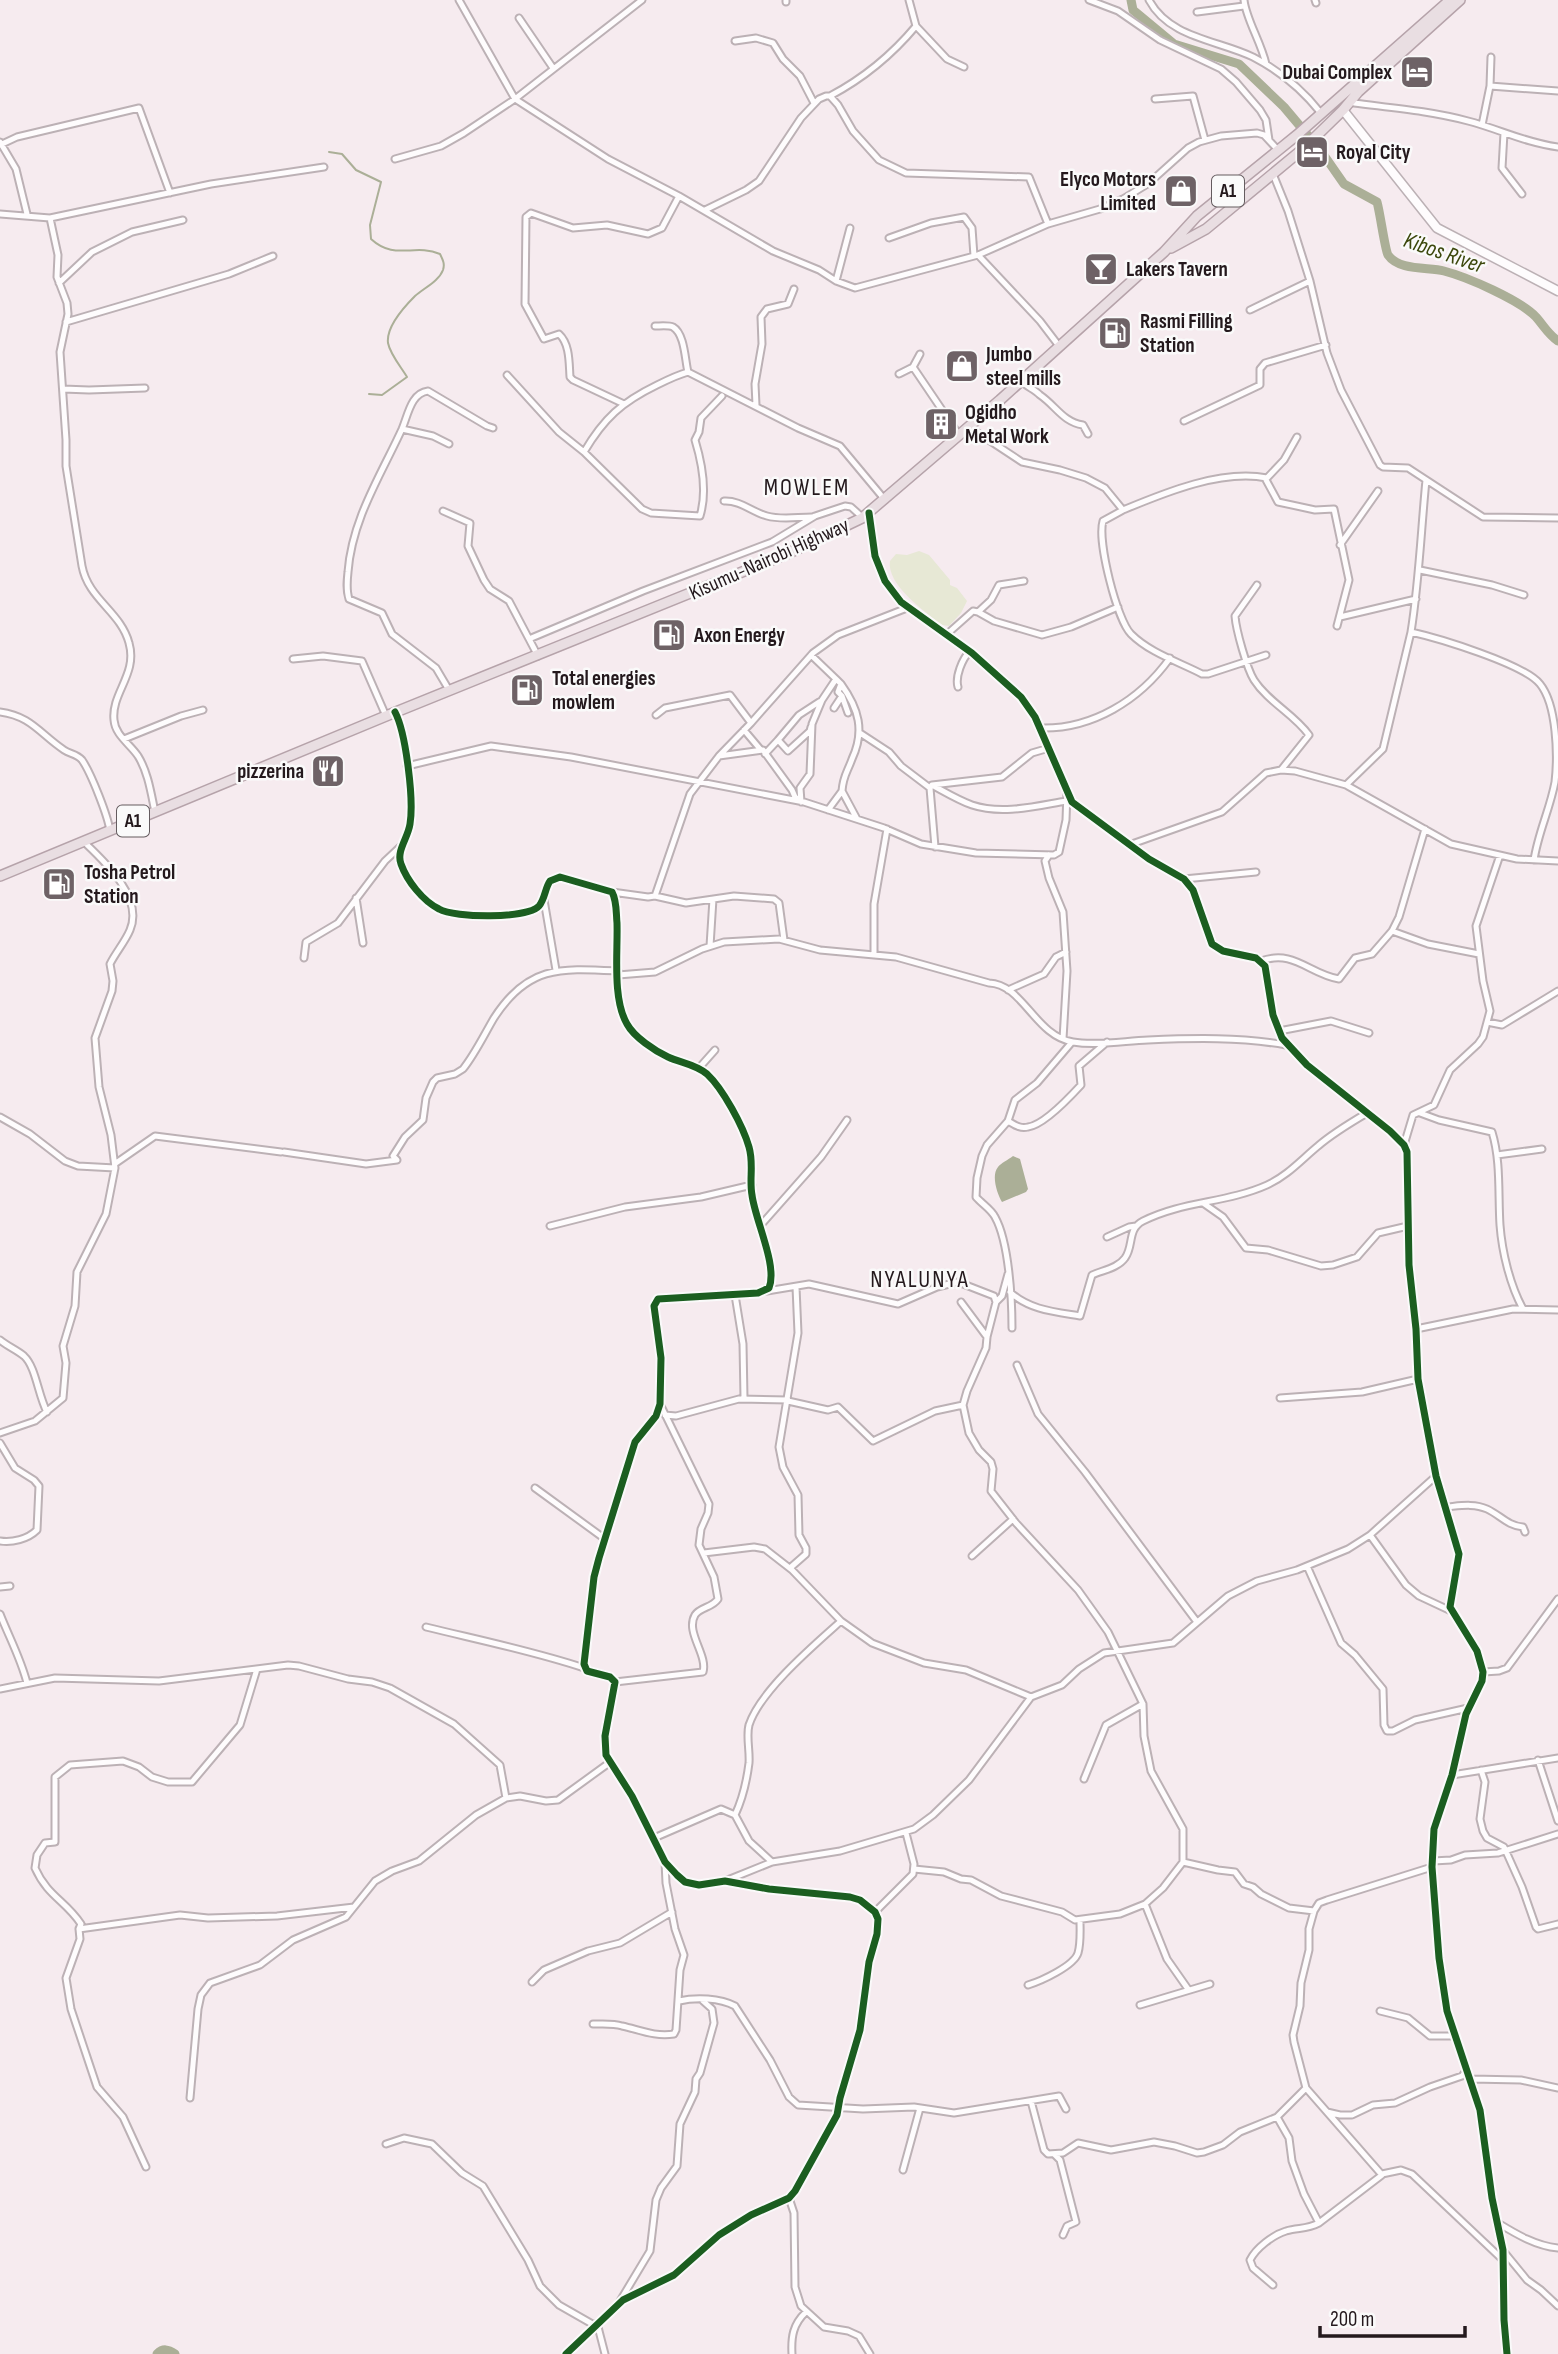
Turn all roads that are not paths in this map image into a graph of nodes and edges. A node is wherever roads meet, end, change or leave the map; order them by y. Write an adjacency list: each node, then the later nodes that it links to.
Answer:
1 (459, 0): 22 (street)
2 (642, 0): 18 (street)
3 (909, 0): 13 (street)
4 (1089, 0): 10 (street)
5 (1114, 0): 10 (street)
6 (1149, 0): 16 (street)
7 (1450, 0): 27 (highway, A1)
8 (1460, 0): 26 (highway, A1)
9 (1244, 3): 11 (street); 16 (street)
10 (1118, 11): 30 (street)
11 (1197, 12)
12 (519, 18): 18 (street)
13 (916, 26): 17 (street); 21 (street)
14 (735, 41): 24 (street)
15 (1491, 57): 19 (street)
16 (1266, 64): 27 (street)
17 (964, 67)
18 (553, 68): 22 (street)
19 (1490, 86): 20 (street); 28 (street)
20 (1558, 91)
21 (830, 96): 24 (street); 47 (street)
22 (514, 99): 35 (street); 40 (street)
23 (1155, 99): 31 (street)
24 (814, 103): 41 (street)
25 (1354, 103): 28 (street)
26 (1343, 110): 37 (highway, A1); 58 (main road)
27 (1320, 112): 34 (highway, A1)
28 (1482, 125): 29 (street)
29 (1504, 133): 33 (street); 39 (street)
30 (1269, 140): 31 (street); 34 (street)
31 (1205, 141): 47 (street)
32 (1, 144): 38 (street); 44 (street)
33 (1558, 147)
34 (1278, 150): 42 (highway, A1)
35 (395, 159)
36 (324, 167): 38 (street)
37 (1273, 174): 48 (highway, A1); 55 (street)
38 (170, 193): 45 (street)
39 (1522, 194)
40 (680, 195): 41 (street); 73 (street)
41 (705, 210): 54 (street)
42 (1202, 212): 48 (highway); 51 (highway, A1)
43 (0, 214): 44 (street)
44 (27, 214): 45 (street)
45 (50, 218): 56 (street)
46 (183, 220): 56 (street)
47 (1048, 224): 52 (street)
48 (1212, 225): 51 (highway, A1)
49 (850, 228): 54 (street)
50 (889, 238): 52 (street)
51 (1164, 252): 63 (highway, Kisumu-Nairobi Highway / A1)
52 (976, 255): 54 (street); 63 (street)
53 (273, 256): 60 (street)
54 (836, 281)
55 (1310, 281): 59 (street); 62 (street)
56 (59, 283): 60 (street)
57 (793, 289): 74 (street)
58 (1558, 291)
59 (1250, 310)
60 (66, 322): 70 (street)
61 (655, 326): 66 (street)
62 (1326, 345): 75 (street); 85 (street)
63 (1059, 346): 69 (highway, Kisumu-Nairobi Highway / A1)
64 (920, 354): 65 (street)
65 (913, 367): 67 (street); 80 (street)
66 (688, 372): 73 (street); 74 (street)
67 (899, 374)
68 (507, 375): 83 (street)
69 (1021, 381): 76 (highway, Kisumu-Nairobi Highway / A1); 79 (street)
70 (63, 388): 71 (street); 132 (street)
71 (145, 388)
72 (722, 396): 83 (street)
73 (624, 404): 83 (street)
74 (755, 405): 88 (street)
75 (1184, 421)
76 (969, 427): 80 (highway, Kisumu-Nairobi Highway / A1); 89 (street)
77 (493, 428): 78 (street)
78 (402, 429): 82 (street); 118 (street)
79 (1087, 434)
80 (959, 435): 88 (highway, Kisumu-Nairobi Highway / A1)
81 (1297, 437): 84 (street)
82 (449, 444)
83 (583, 452)
84 (1265, 478): 89 (street); 94 (street)
85 (1426, 480): 93 (street); 95 (street)
86 (1378, 491): 94 (street)
87 (724, 500): 92 (street)
88 (885, 500): 91 (highway, Kisumu-Nairobi Highway / A1)
89 (1123, 510): 101 (street)
90 (443, 511): 107 (street)
91 (866, 515): 92 (street); 100 (street); 111 (highway, Kisumu-Nairobi Highway / A1)
92 (815, 516): 107 (street)
93 (1558, 518)
94 (1340, 544): 103 (street)
95 (1420, 570): 98 (street); 99 (street)
96 (1024, 581): 102 (street)
97 (1256, 585): 114 (street)
98 (1524, 595)
99 (1416, 599): 103 (street); 105 (street)
100 (907, 607): 106 (street); 109 (street)
101 (1118, 607): 102 (street); 112 (street)
102 (978, 612): 106 (street)
103 (1340, 617): 104 (street)
104 (1337, 626)
105 (1411, 632): 140 (street); 158 (street)
106 (946, 635): 108 (street)
107 (530, 639): 111 (street)
108 (970, 651): 117 (street); 129 (street)
109 (811, 655): 115 (street); 127 (street)
110 (1266, 655): 114 (street)
111 (538, 656): 118 (highway, A1)
112 (1170, 658): 114 (street); 129 (street)
113 (293, 659): 125 (street)
114 (1247, 662): 138 (street)
115 (836, 679): 116 (street); 120 (street)
116 (841, 684): 119 (street); 131 (street)
117 (958, 687)
118 (449, 690): 125 (highway, A1)
119 (842, 696): 121 (street); 124 (street)
120 (822, 700): 128 (street); 133 (street)
121 (834, 708)
122 (203, 710): 132 (street)
123 (0, 712): 151 (street)
124 (848, 713)
125 (391, 714): 137 (street); 147 (highway, A1)
126 (656, 715): 127 (street)
127 (751, 723): 130 (street)
128 (812, 724): 133 (street); 145 (street)
129 (1039, 728): 134 (street)
130 (744, 730): 135 (street); 136 (street)
131 (860, 733): 141 (street); 142 (street)
132 (124, 739): 147 (street)
133 (778, 740): 135 (street)
134 (1049, 748): 141 (street); 143 (street)
135 (764, 752): 136 (street); 145 (street)
136 (719, 756): 139 (street)
137 (407, 766): 139 (street); 153 (street)
138 (1281, 770): 140 (street); 154 (street)
139 (697, 783): 145 (street); 164 (street)
140 (1346, 785): 150 (street)
141 (931, 787): 144 (street); 155 (street)
142 (842, 791): 146 (street); 148 (street)
143 (1067, 792): 144 (street); 154 (street)
144 (1066, 801): 156 (street)
145 (801, 802): 146 (street)
146 (828, 810): 148 (street)
147 (155, 812): 151 (highway, A1)
148 (856, 819): 149 (street)
149 (887, 829): 155 (street); 174 (street)
150 (1425, 829): 157 (street); 168 (street)
151 (110, 831): 152 (highway, A1)
152 (83, 841): 161 (highway, A1); 198 (street)
153 (405, 841): 165 (street); 166 (street)
154 (1129, 845): 162 (street)
155 (935, 847): 156 (street)
156 (1049, 855): 172 (street)
157 (1500, 855): 158 (street); 173 (street)
158 (1534, 860): 159 (street)
159 (1558, 861)
160 (1256, 872): 162 (street)
161 (0, 876)
162 (1184, 879): 176 (street)
163 (612, 892): 164 (street); 166 (street); 178 (street)
164 (655, 896): 167 (street)
165 (356, 898): 170 (street); 175 (street)
166 (543, 898): 177 (street)
167 (713, 900): 169 (street); 171 (street)
168 (1392, 931): 173 (street); 176 (street)
169 (784, 940): 171 (street); 174 (street)
170 (363, 943)
171 (710, 946): 178 (street)
172 (1066, 952): 179 (street); 184 (street)
173 (1479, 954): 181 (street)
174 (874, 955): 179 (street)
175 (304, 958)
176 (1261, 961): 182 (street)
177 (556, 970): 178 (street); 198 (street)
178 (618, 973): 189 (street)
179 (1009, 990): 184 (street)
180 (1558, 990): 181 (street)
181 (1487, 1022): 190 (street)
182 (1279, 1031): 183 (street); 187 (street)
183 (1370, 1033)
184 (1063, 1039): 185 (street)
185 (1072, 1042): 186 (street); 194 (street)
186 (1107, 1042): 187 (street); 194 (street)
187 (1288, 1045): 191 (street)
188 (715, 1050): 189 (street)
189 (699, 1068): 199 (street)
190 (1419, 1112): 195 (street); 197 (street)
191 (1367, 1113): 195 (street); 200 (street)
192 (0, 1117): 198 (street)
193 (847, 1121): 202 (street)
194 (1007, 1121): 206 (street)
195 (1404, 1145): 204 (street)
196 (1542, 1149): 197 (street)
197 (1497, 1155): 213 (street)
198 (115, 1166): 226 (street)
199 (752, 1185): 201 (street); 202 (street)
200 (1203, 1203): 203 (street); 204 (street)
201 (551, 1226)
202 (760, 1226): 208 (street)
203 (1136, 1226): 205 (street); 209 (street)
204 (1408, 1226): 216 (street)
205 (1107, 1237)
206 (1008, 1274): 209 (street); 212 (street)
207 (796, 1287): 208 (street); 212 (street); 223 (street)
208 (767, 1291): 210 (street)
209 (1010, 1292): 215 (street)
210 (736, 1295): 221 (street); 224 (street)
211 (961, 1302): 217 (street)
212 (996, 1302): 217 (street)
213 (1523, 1309): 214 (street); 216 (street)
214 (1558, 1310)
215 (1012, 1328)
216 (1416, 1329): 220 (street)
217 (987, 1337): 225 (street)
218 (0, 1340): 226 (street)
219 (1017, 1365): 248 (street)
220 (1418, 1379): 222 (street); 230 (street)
221 (744, 1398): 223 (street); 227 (street)
222 (1280, 1398)
223 (788, 1400): 225 (street); 241 (street)
224 (660, 1404): 227 (street); 236 (street)
225 (963, 1405): 233 (street)
226 (47, 1412): 228 (street)
227 (665, 1415): 238 (street)
228 (0, 1433)
229 (0, 1443): 237 (street)
230 (1436, 1476): 232 (street); 235 (street)
231 (535, 1488): 236 (street)
232 (1446, 1507): 234 (street); 245 (street)
233 (1013, 1519): 239 (street); 250 (street)
234 (1525, 1532)
235 (1370, 1535): 240 (street); 245 (street)
236 (605, 1539): 251 (street)
237 (0, 1541)
238 (704, 1553): 241 (street); 254 (street)
239 (972, 1556)
240 (1307, 1566): 248 (street); 259 (street)
241 (790, 1568): 247 (street)
242 (10, 1586): 243 (street)
243 (0, 1587)
244 (1558, 1599): 253 (street)
245 (1451, 1611): 253 (street)
246 (0, 1614): 255 (street)
247 (841, 1621): 257 (street); 267 (street)
248 (1197, 1622): 250 (street)
249 (426, 1627): 251 (street)
250 (1118, 1651): 257 (street); 258 (street)
251 (584, 1668): 254 (street)
252 (257, 1669): 255 (street); 266 (street); 286 (street)
253 (1483, 1672): 259 (street)
254 (615, 1682): 262 (street)
255 (27, 1683): 256 (street)
256 (0, 1689)
257 (1031, 1697): 269 (street)
258 (1143, 1703): 265 (street); 275 (street)
259 (1468, 1708): 264 (street)
260 (1558, 1758): 261 (street)
261 (1538, 1760): 263 (street); 268 (street)
262 (609, 1763): 266 (street); 271 (street)
263 (1481, 1770): 264 (street); 272 (street)
264 (1452, 1775): 276 (street)
265 (1084, 1779)
266 (506, 1798): 280 (street)
267 (735, 1815): 271 (street); 273 (street)
268 (1558, 1821)
269 (906, 1833): 273 (street); 277 (street)
270 (1558, 1833): 272 (street)
271 (654, 1838): 274 (street)
272 (1505, 1851): 276 (street); 285 (street)
273 (772, 1861): 278 (street)
274 (665, 1862): 278 (street); 282 (street)
275 (1183, 1862): 279 (street); 281 (street)
276 (1432, 1864): 281 (street); 296 (street)
277 (914, 1869): 283 (street); 284 (street)
278 (725, 1881): 283 (street)
279 (1145, 1904): 284 (street); 290 (street)
280 (355, 1907): 286 (street); 301 (street)
281 (1314, 1911): 299 (street)
282 (672, 1912): 287 (street); 292 (street)
283 (875, 1912): 303 (street)
284 (1080, 1920): 289 (street)
285 (1558, 1924)
286 (79, 1929): 310 (street)
287 (532, 1982)
288 (1210, 1984): 290 (street)
289 (1028, 1985)
290 (1188, 1989): 293 (street)
291 (700, 1999): 292 (street); 303 (street); 321 (street)
292 (679, 2001): 295 (street)
293 (1140, 2005)
294 (1380, 2011): 296 (street)
295 (593, 2024)
296 (1455, 2036): 297 (street)
297 (1467, 2070): 298 (street); 306 (street)
298 (1471, 2079): 300 (street); 315 (street)
299 (1306, 2088): 306 (street); 307 (street)
300 (1558, 2088)
301 (190, 2098)
302 (1031, 2101): 304 (street); 305 (street); 309 (street)
303 (839, 2107): 304 (street); 313 (street)
304 (920, 2108): 311 (street)
305 (1066, 2109)
306 (1327, 2112): 312 (street)
307 (1277, 2117): 309 (street); 314 (street)
308 (386, 2144): 324 (street)
309 (1054, 2154): 316 (street)
310 (146, 2167)
311 (903, 2169)
312 (1382, 2174): 314 (street); 319 (street)
313 (789, 2198): 321 (street); 323 (street)
314 (1319, 2223): 320 (street)
315 (1498, 2223): 317 (street); 318 (street)
316 (1063, 2235)
317 (1558, 2248)
318 (1503, 2250): 319 (street); 322 (street)
319 (1504, 2261): 329 (street)
320 (1273, 2285)
321 (618, 2303): 324 (street)
322 (1558, 2306)
323 (806, 2312): 327 (street); 328 (street)
324 (596, 2324): 325 (street); 326 (street)
325 (566, 2354)
326 (605, 2354)
327 (792, 2354)
328 (870, 2354)
329 (1507, 2354)

